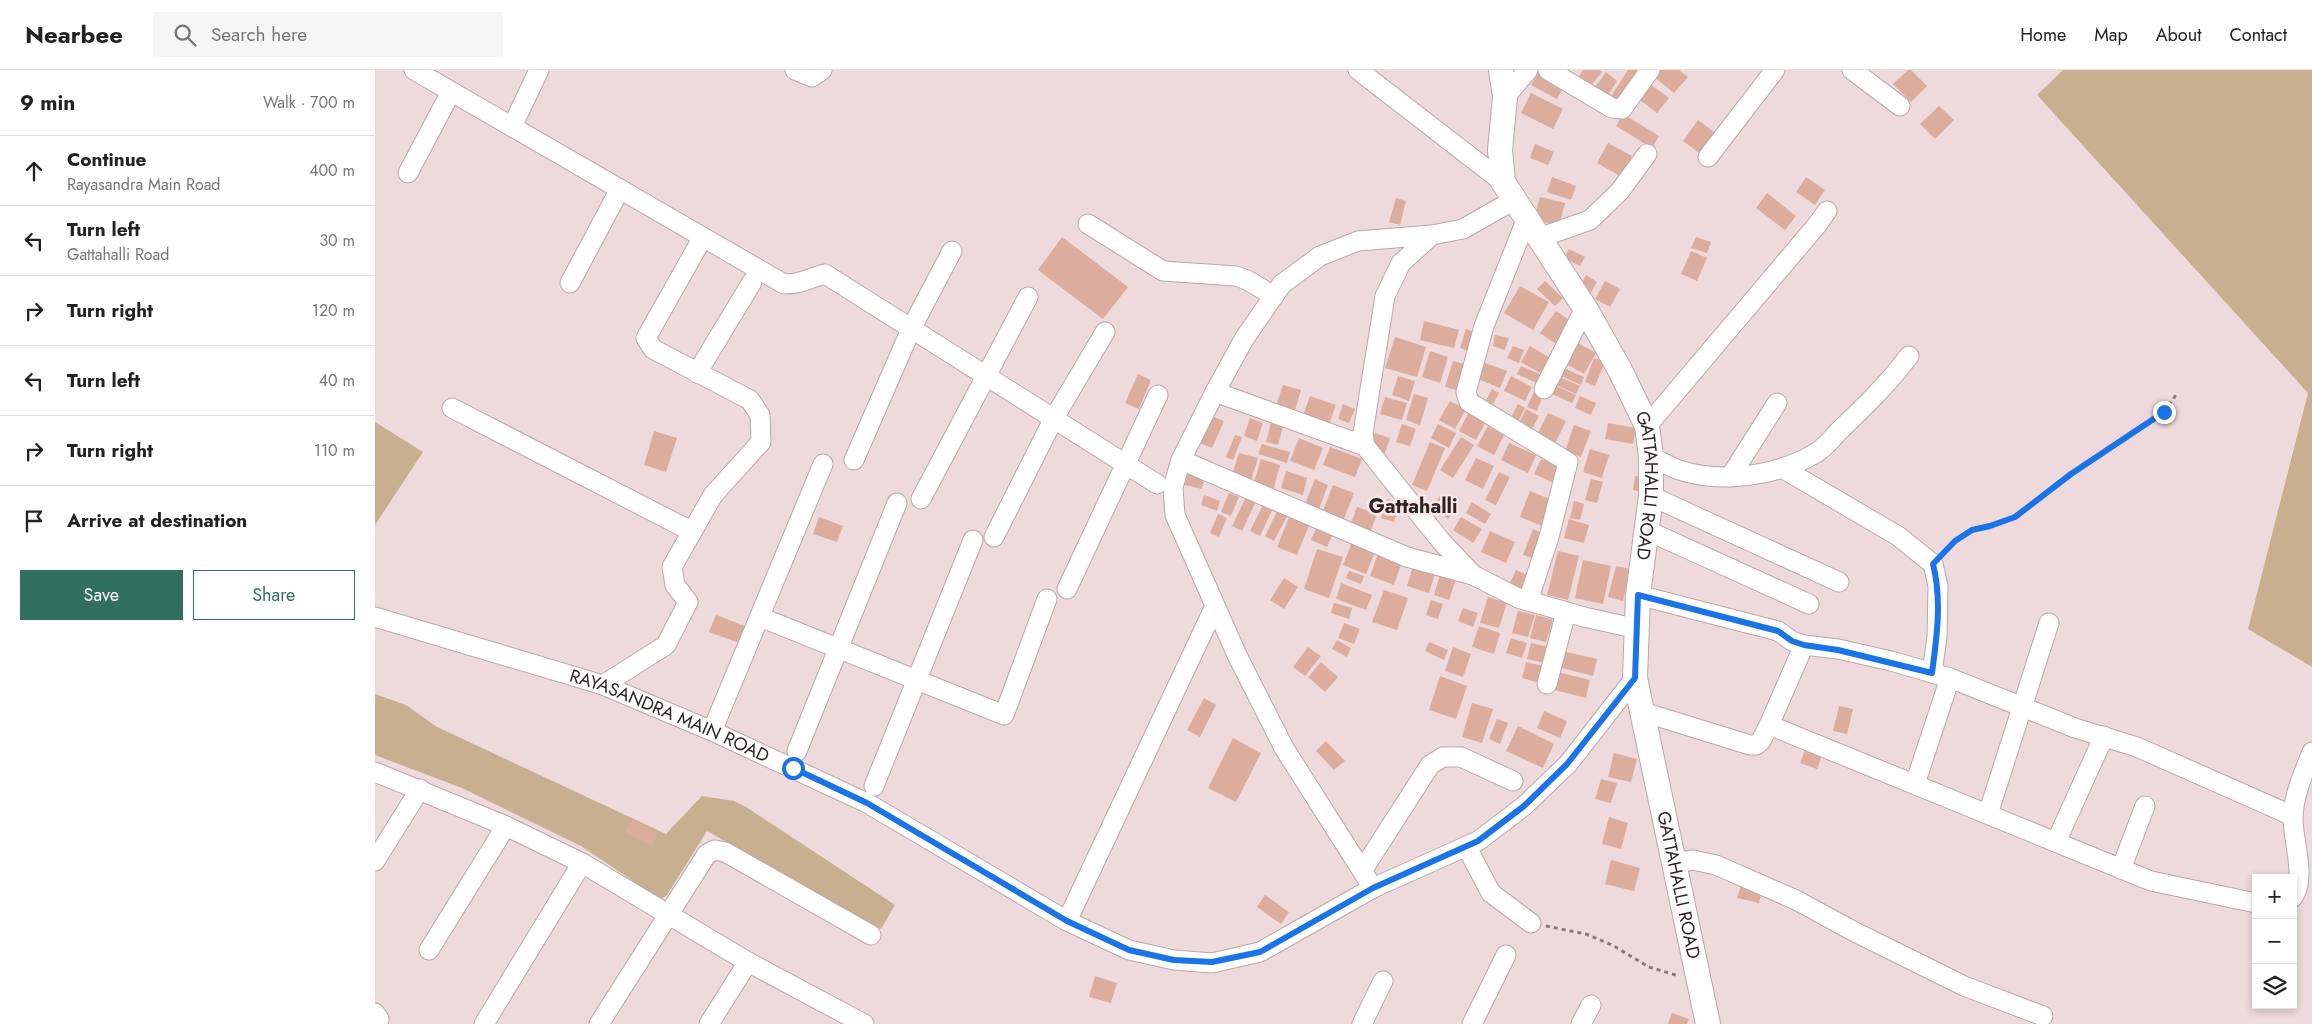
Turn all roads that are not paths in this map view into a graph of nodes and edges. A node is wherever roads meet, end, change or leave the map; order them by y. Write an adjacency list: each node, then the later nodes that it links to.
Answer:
1 (413, 70): 12 (street)
2 (539, 70): 15 (street)
3 (795, 70): 4 (street)
4 (822, 70)
5 (1358, 70): 20 (street)
6 (1501, 70): 13 (main road, GATTAHALLI ROAD)
7 (1528, 70): 13 (street)
8 (1548, 70): 9 (street)
9 (1650, 70)
10 (1775, 70): 17 (street)
11 (1852, 70): 14 (street)
12 (451, 92): 15 (street); 18 (street)
13 (1505, 97): 20 (main road, GATTAHALLI ROAD)
14 (1900, 106)
15 (512, 126): 19 (street)
16 (1647, 154): 25 (street)
17 (1709, 157)
18 (408, 173)
19 (621, 190): 24 (street); 28 (street)
20 (1515, 200): 23 (street); 25 (main road, GATTAHALLI ROAD); 65 (street)
21 (1827, 211): 43 (street)
22 (1089, 224): 29 (street)
23 (1432, 235): 29 (street); 44 (street)
24 (703, 237): 32 (street); 35 (street)
25 (1539, 238): 31 (main road, GATTAHALLI ROAD)
26 (952, 251): 32 (street)
27 (752, 282): 35 (street)
28 (570, 283)
29 (1274, 296): 38 (street)
30 (1028, 297): 36 (street)
31 (1585, 308): 37 (street); 43 (main road, GATTAHALLI ROAD)
32 (912, 327): 36 (street); 46 (street)
33 (1105, 332): 42 (street)
34 (1909, 356): 50 (street)
35 (697, 373): 57 (street)
36 (986, 375): 42 (street); 54 (street)
37 (1544, 390)
38 (1215, 392): 44 (street); 47 (street)
39 (1159, 395): 49 (street)
40 (1777, 403): 51 (street)
41 (452, 408): 57 (street)
42 (1054, 418): 49 (street); 58 (street)
43 (1647, 426): 45 (main road, GATTAHALLI ROAD)
44 (1365, 446): 60 (street)
45 (1651, 457): 51 (street); 53 (main road, GATTAHALLI ROAD)
46 (854, 460)
47 (1181, 460): 60 (street); 67 (street)
48 (823, 464): 70 (street)
49 (1126, 464): 52 (street); 62 (street)
50 (1782, 468): 51 (street); 75 (street)
51 (1731, 477)
52 (1157, 484)
53 (1651, 496): 56 (main road, GATTAHALLI ROAD); 61 (street)
54 (921, 500)
55 (897, 503): 74 (street)
56 (1646, 530): 63 (main road, GATTAHALLI ROAD); 66 (street)
57 (691, 531): 79 (street)
58 (994, 537)
59 (973, 540): 77 (street)
60 (1473, 575): 65 (street)
61 (1839, 582)
62 (1067, 589)
63 (1638, 595): 72 (main road, GATTAHALLI ROAD); 73 (street)
64 (1047, 599): 77 (street)
65 (1528, 601): 68 (street)
66 (1809, 604)
67 (1215, 606): 102 (street); 107 (street)
68 (1566, 612): 72 (street); 78 (street)
69 (375, 617): 79 (street, RAYASANDRA MAIN ROAD)
70 (760, 617): 74 (street); 83 (street)
71 (2049, 623): 80 (street)
72 (1638, 629): 76 (main road, GATTAHALLI ROAD)
73 (1804, 645): 75 (street); 82 (street)
74 (839, 649): 77 (street); 85 (street)
75 (1941, 675): 80 (street); 89 (street)
76 (1635, 678): 81 (main road, GATTAHALLI ROAD); 97 (street, RAYASANDRA MAIN ROAD)
77 (917, 680): 90 (street)
78 (1547, 684)
79 (603, 685): 83 (street, RAYASANDRA MAIN ROAD)
80 (2023, 707): 84 (street); 93 (street)
81 (1640, 711): 82 (street); 100 (main road, GATTAHALLI ROAD)
82 (1769, 725): 89 (street)
83 (713, 731): 107 (street, RAYASANDRA MAIN ROAD)
84 (2104, 736): 94 (street); 96 (street)
85 (797, 751)
86 (2312, 752): 94 (street)
87 (375, 772): 91 (street)
88 (1513, 781): 102 (street)
89 (1915, 784): 93 (street)
90 (874, 786)
91 (420, 789): 95 (street); 98 (street)
92 (2145, 806): 101 (street)
93 (1988, 814): 96 (street)
94 (2293, 816): 103 (street)
95 (506, 826): 99 (street); 110 (street)
96 (2056, 842): 101 (street)
97 (1466, 846): 104 (street, RAYASANDRA MAIN ROAD); 108 (street)
98 (375, 861)
99 (582, 863): 106 (street); 119 (street)
100 (1673, 863): 116 (street); 126 (main road, GATTAHALLI ROAD)
101 (2121, 868): 105 (street)
102 (1362, 871): 104 (street)
103 (2297, 883)
104 (1373, 888): 107 (street, RAYASANDRA MAIN ROAD)
105 (2252, 902)
106 (668, 913): 109 (street); 112 (street); 120 (street)
107 (1067, 921)
108 (1531, 923)
109 (871, 936)
110 (429, 950)
111 (1506, 954): 124 (street)
112 (748, 962): 117 (street); 121 (street)
113 (1383, 982): 123 (street)
114 (1591, 1005): 125 (street)
115 (375, 1013): 118 (street)
116 (2043, 1016)
117 (833, 1017): 122 (street)
118 (378, 1024)
119 (484, 1024)
120 (599, 1024)
121 (709, 1024)
122 (865, 1024)
123 (1362, 1024)
124 (1472, 1024)
125 (1581, 1024)
126 (1708, 1024)

